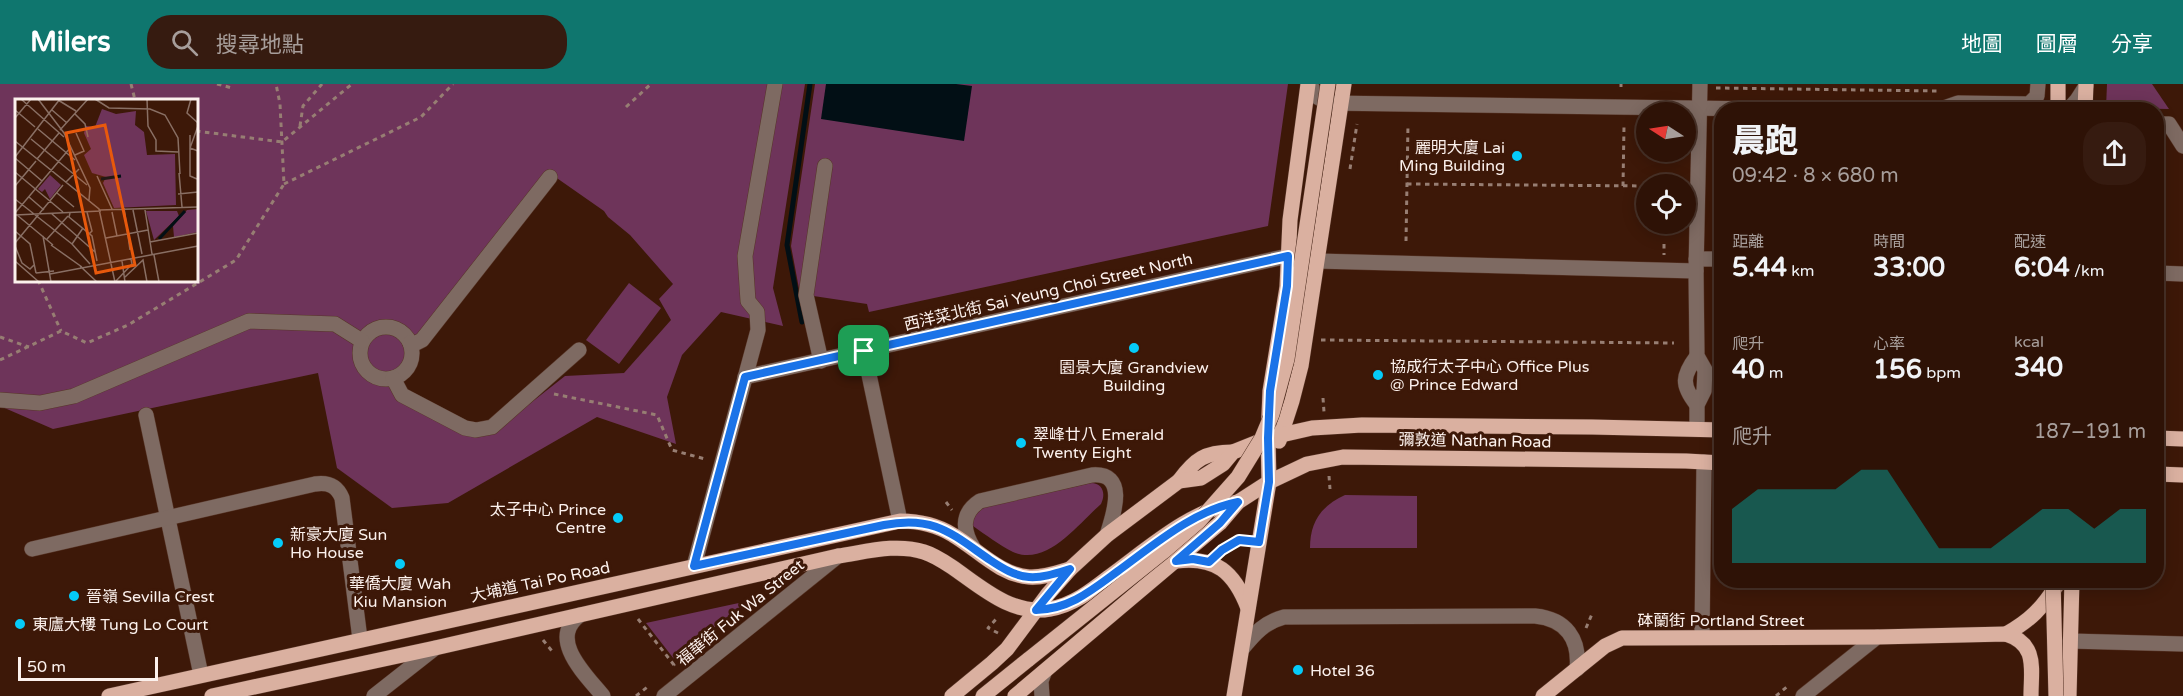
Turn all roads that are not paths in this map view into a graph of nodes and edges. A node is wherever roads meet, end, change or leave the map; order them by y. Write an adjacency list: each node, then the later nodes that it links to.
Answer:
1 (775, 84): 31 (street)
2 (1309, 84): 13 (street); 20 (main road)
3 (1328, 84): 79 (main road, bridge)
4 (1344, 84): 13 (main road)
5 (1700, 84): 14 (street)
6 (2038, 84): 9 (street)
7 (2058, 84): 10 (main road)
8 (2086, 85): 11 (street); 12 (main road)
9 (2031, 102)
10 (2058, 102)
11 (2075, 102)
12 (2085, 102)
13 (1341, 103): 14 (street); 21 (main road)
14 (1699, 108): 15 (street); 23 (street)
15 (1714, 108)
16 (2164, 131): 17 (street)
17 (2183, 146)
18 (825, 166): 30 (street)
19 (550, 177): 27 (street)
20 (1288, 256): 29 (street, 西洋菜北街 Sai Yeung Choi Street North); 37 (main road)
21 (1317, 261): 23 (street); 37 (main road)
22 (1714, 261): 23 (street)
23 (1696, 265): 35 (street)
24 (2164, 273): 25 (street)
25 (2183, 274)
26 (362, 341): 27 (street); 32 (street); 33 (street)
27 (410, 344): 32 (street)
28 (579, 350): 32 (street)
29 (864, 351): 30 (street, 西洋菜北街 Sai Yeung Choi Street North); 47 (street)
30 (821, 361): 31 (street, 西洋菜北街 Sai Yeung Choi Street North)
31 (745, 377): 53 (street)
32 (393, 378)
33 (0, 400)
34 (146, 415): 46 (street)
35 (1697, 428): 36 (main road, 彌敦道 Nathan Road); 37 (main road, 彌敦道 Nathan Road)
36 (1714, 429)
37 (1275, 436): 44 (main road); 48 (main road, 彌敦道 Nathan Road)
38 (2164, 438): 39 (main road)
39 (2183, 439)
40 (1704, 462): 41 (main road, 彌敦道 Nathan Road); 44 (main road, 彌敦道 Nathan Road); 62 (street)
41 (1714, 463)
42 (2164, 474): 43 (main road)
43 (2183, 475)
44 (1269, 482): 45 (main road, 彌敦道 Nathan Road); 58 (main road)
45 (1238, 502): 52 (main road); 59 (main road)
46 (168, 518): 49 (street); 64 (street); 71 (street)
47 (900, 521): 50 (main road, 大埔道 Tai Po Road); 53 (main road, 大埔道 Tai Po Road)
48 (1107, 536): 50 (street); 54 (main road, 彌敦道 Nathan Road)
49 (32, 549)
50 (974, 549): 54 (main road, 大埔道 Tai Po Road)
51 (838, 556): 59 (main road); 60 (main road); 77 (street, 福華街 Fuk Wa Street)
52 (1176, 561): 58 (main road); 70 (main road)
53 (694, 566): 64 (main road, 大埔道 Tai Po Road)
54 (1070, 569): 59 (main road, 彌敦道 Nathan Road)
55 (2053, 588): 86 (main road, bridge)
56 (2055, 588): 61 (main road)
57 (2072, 588): 65 (main road)
58 (1248, 609): 68 (main road)
59 (1036, 610): 78 (main road, 彌敦道 Nathan Road)
60 (580, 615): 67 (main road); 76 (street)
61 (2006, 634): 63 (main road, 砵蘭街 Portland Street); 85 (main road)
62 (1702, 637): 63 (main road, 砵蘭街 Portland Street); 69 (main road, 砵蘭街 Portland Street)
63 (1877, 637): 84 (street)
64 (360, 639): 71 (main road, 大埔道 Tai Po Road)
65 (2070, 641): 66 (street); 87 (main road)
66 (2183, 644)
67 (435, 648): 72 (main road); 75 (street)
68 (1242, 649): 69 (street); 82 (main road)
69 (1577, 669): 83 (main road, 砵蘭街 Portland Street)
70 (1044, 673): 80 (main road); 81 (street)
71 (201, 675): 73 (main road, 大埔道 Tai Po Road)
72 (247, 693): 74 (main road)
73 (109, 696)
74 (212, 696)
75 (374, 696)
76 (603, 696)
77 (664, 696)
78 (951, 696)
79 (983, 696)
80 (1015, 696)
81 (1042, 696)
82 (1234, 696)
83 (1543, 696)
84 (1803, 696)
85 (2031, 696)
86 (2056, 696)
87 (2068, 696)

